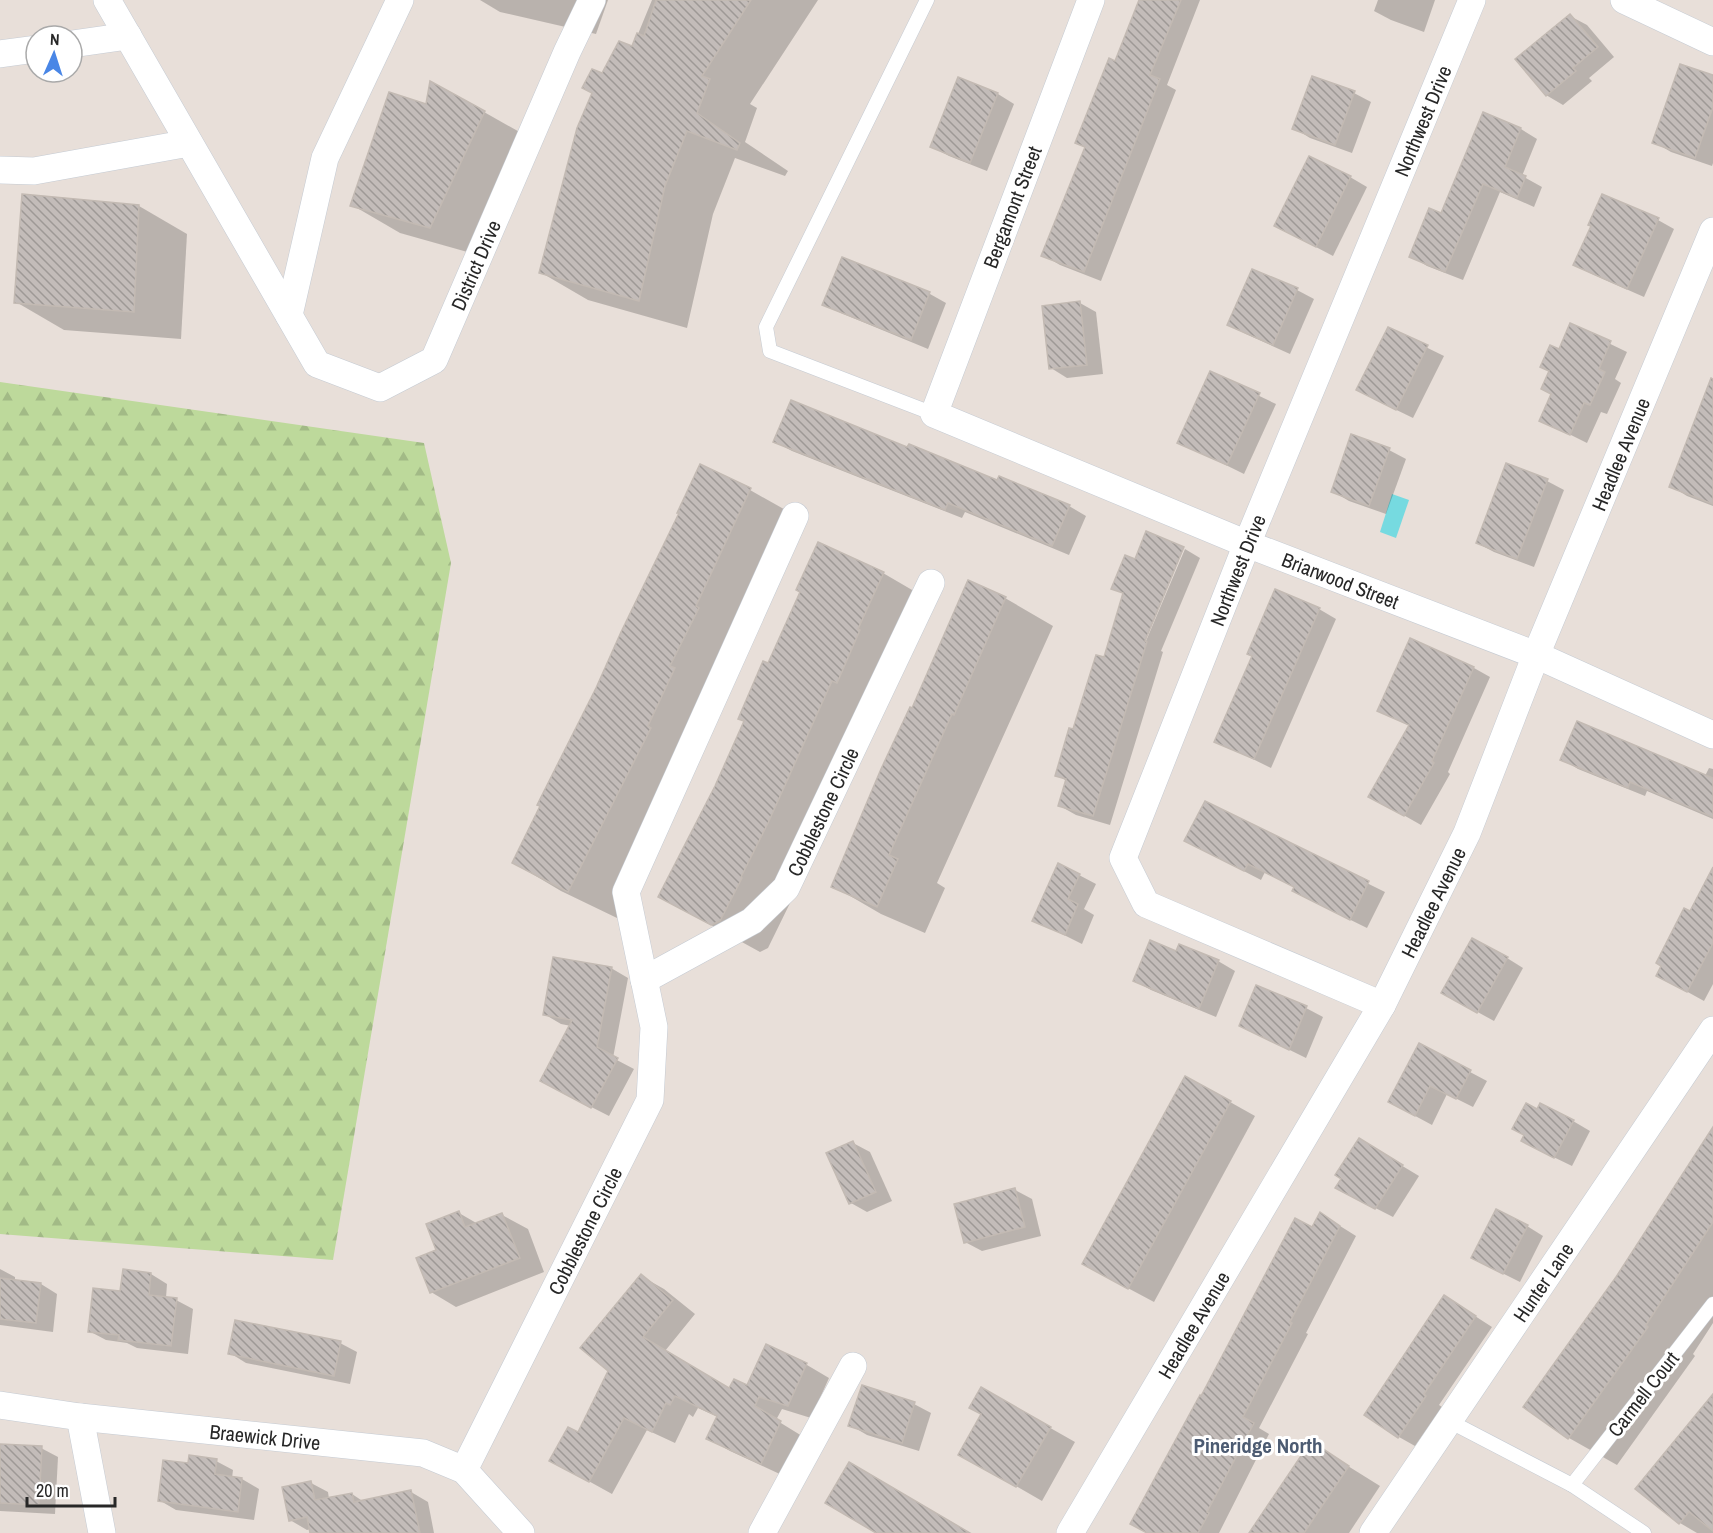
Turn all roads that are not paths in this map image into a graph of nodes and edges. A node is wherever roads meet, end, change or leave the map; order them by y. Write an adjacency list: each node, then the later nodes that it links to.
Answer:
1 (107, 0): 8 (street, District Drive)
2 (400, 0): 16 (street)
3 (592, 0): 16 (street, District Drive)
4 (927, 0): 17 (lane)
5 (1091, 0): 17 (street, Bergamont Street)
6 (1472, 0): 19 (street, Northwest Drive)
7 (1624, 0): 10 (street)
8 (128, 36): 9 (street); 13 (street, District Drive)
9 (84, 42)
10 (1713, 42)
11 (24, 51): 12 (street)
12 (0, 54)
13 (189, 143): 14 (street); 16 (street, District Drive)
14 (0, 170)
15 (1713, 231): 21 (street, Headlee Avenue)
16 (289, 315)
17 (934, 414): 19 (street, Briarwood Street)
18 (795, 516): 23 (street, Cobblestone Circle)
19 (1247, 544): 21 (street, Briarwood Street); 24 (street, Northwest Drive)
20 (931, 583): 23 (street, Cobblestone Circle)
21 (1536, 656): 22 (street, Briarwood Street); 24 (street, Headlee Avenue)
22 (1713, 735)
23 (644, 980): 31 (street, Cobblestone Circle)
24 (1382, 1005): 36 (street, Headlee Avenue)
25 (1713, 1030): 30 (street, Hunter Lane)
26 (1713, 1304): 32 (lane, Carmell Court)
27 (853, 1366): 35 (street)
28 (0, 1405): 29 (street, Braewick Drive)
29 (80, 1417): 31 (street, Braewick Drive); 34 (street)
30 (1449, 1421): 32 (lane); 37 (street, Hunter Lane)
31 (464, 1470): 33 (street, Braewick Drive)
32 (1572, 1485): 38 (lane)
33 (510, 1528)
34 (102, 1533)
35 (762, 1533)
36 (1070, 1533)
37 (1373, 1533)
38 (1644, 1533)

